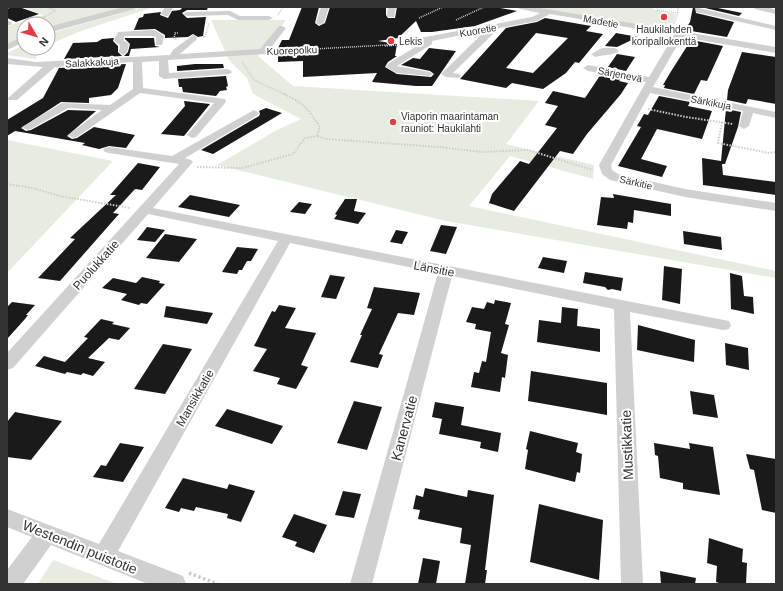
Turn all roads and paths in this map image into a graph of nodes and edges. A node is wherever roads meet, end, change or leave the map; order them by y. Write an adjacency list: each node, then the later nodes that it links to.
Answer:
1 (47, 7): 12 (path)
2 (61, 7): 12 (path)
3 (92, 7): 18 (street)
4 (132, 7): 18 (street)
5 (215, 7): 20 (street)
6 (325, 7): 25 (street)
7 (443, 7): 23 (path)
8 (484, 7): 24 (path)
9 (520, 7): 15 (street, Madetie)
10 (678, 7): 17 (path)
11 (758, 7): 16 (street)
12 (51, 8): 21 (path)
13 (657, 10): 17 (path)
14 (698, 10): 29 (street)
15 (548, 12): 26 (street, Kuoretie); 30 (street, Madetie)
16 (776, 12)
17 (678, 13): 30 (path)
18 (104, 14): 27 (street)
19 (187, 14): 20 (street)
20 (210, 14): 22 (street); 32 (path)
21 (46, 16)
22 (269, 18)
23 (419, 18)
24 (456, 20)
25 (320, 23)
26 (492, 27): 33 (street, Kuoretie); 53 (street)
27 (56, 28)
28 (282, 28): 41 (street)
29 (776, 28)
30 (675, 34): 36 (street, Madetie); 54 (street, Särkitie)
31 (769, 36): 36 (street)
32 (197, 38): 44 (street)
33 (431, 38): 35 (street, Kuoretie); 52 (street)
34 (159, 43): 40 (street)
35 (407, 43): 41 (path, Kuorepolku)
36 (753, 47): 37 (street, Madetie)
37 (776, 50)
38 (148, 51): 40 (street)
39 (615, 51): 43 (street)
40 (123, 52): 48 (street)
41 (264, 52): 42 (street, Kuorepolku)
42 (237, 54): 44 (street, Kuorepolku); 70 (path)
43 (595, 54)
44 (175, 57): 45 (street, Salakkakuja)
45 (163, 58): 46 (street, Salakkakuja); 51 (street)
46 (137, 59): 48 (street, Salakkakuja); 55 (street)
47 (7, 61): 49 (street, Salakkakuja)
48 (102, 61): 49 (street, Salakkakuja)
49 (52, 64): 59 (street)
50 (588, 68): 54 (street, Särjenevä)
51 (226, 72)
52 (427, 74)
53 (456, 76)
54 (652, 80): 56 (street, Särkitie)
55 (138, 90): 57 (street); 61 (street)
56 (647, 90): 60 (street, Särkitie); 62 (street, Särkikuja)
57 (170, 93): 58 (street); 69 (street)
58 (230, 94)
59 (13, 98)
60 (637, 106): 65 (path); 76 (street, Särkitie)
61 (112, 108): 67 (street); 68 (street)
62 (749, 109): 64 (street, Särkikuja); 66 (street)
63 (254, 112): 73 (street, Puolukkatie)
64 (776, 115)
65 (722, 122): 66 (path); 72 (path)
66 (744, 126)
67 (27, 127)
68 (73, 135)
69 (192, 135)
70 (317, 136): 73 (path); 74 (path)
71 (109, 150): 73 (street)
72 (776, 152)
73 (180, 162): 77 (street, Puolukkatie)
74 (596, 172)
75 (7, 184): 77 (path)
76 (776, 207)
77 (145, 210): 78 (street, Länsitie); 82 (street, Puolukkatie)
78 (285, 240): 79 (street, Länsitie); 85 (street, Mansikkatie)
79 (446, 271): 80 (street, Länsitie); 88 (street, Kanervatie)
80 (622, 305): 81 (street, Länsitie); 89 (street, Mustikkatie)
81 (723, 325)
82 (7, 364)
83 (7, 518): 84 (street, Westendin puistotie)
84 (48, 534): 85 (street, Westendin puistotie); 86 (street)
85 (104, 556): 87 (street, Westendin puistotie)
86 (12, 584)
87 (175, 584)
88 (361, 584)
89 (632, 584)

